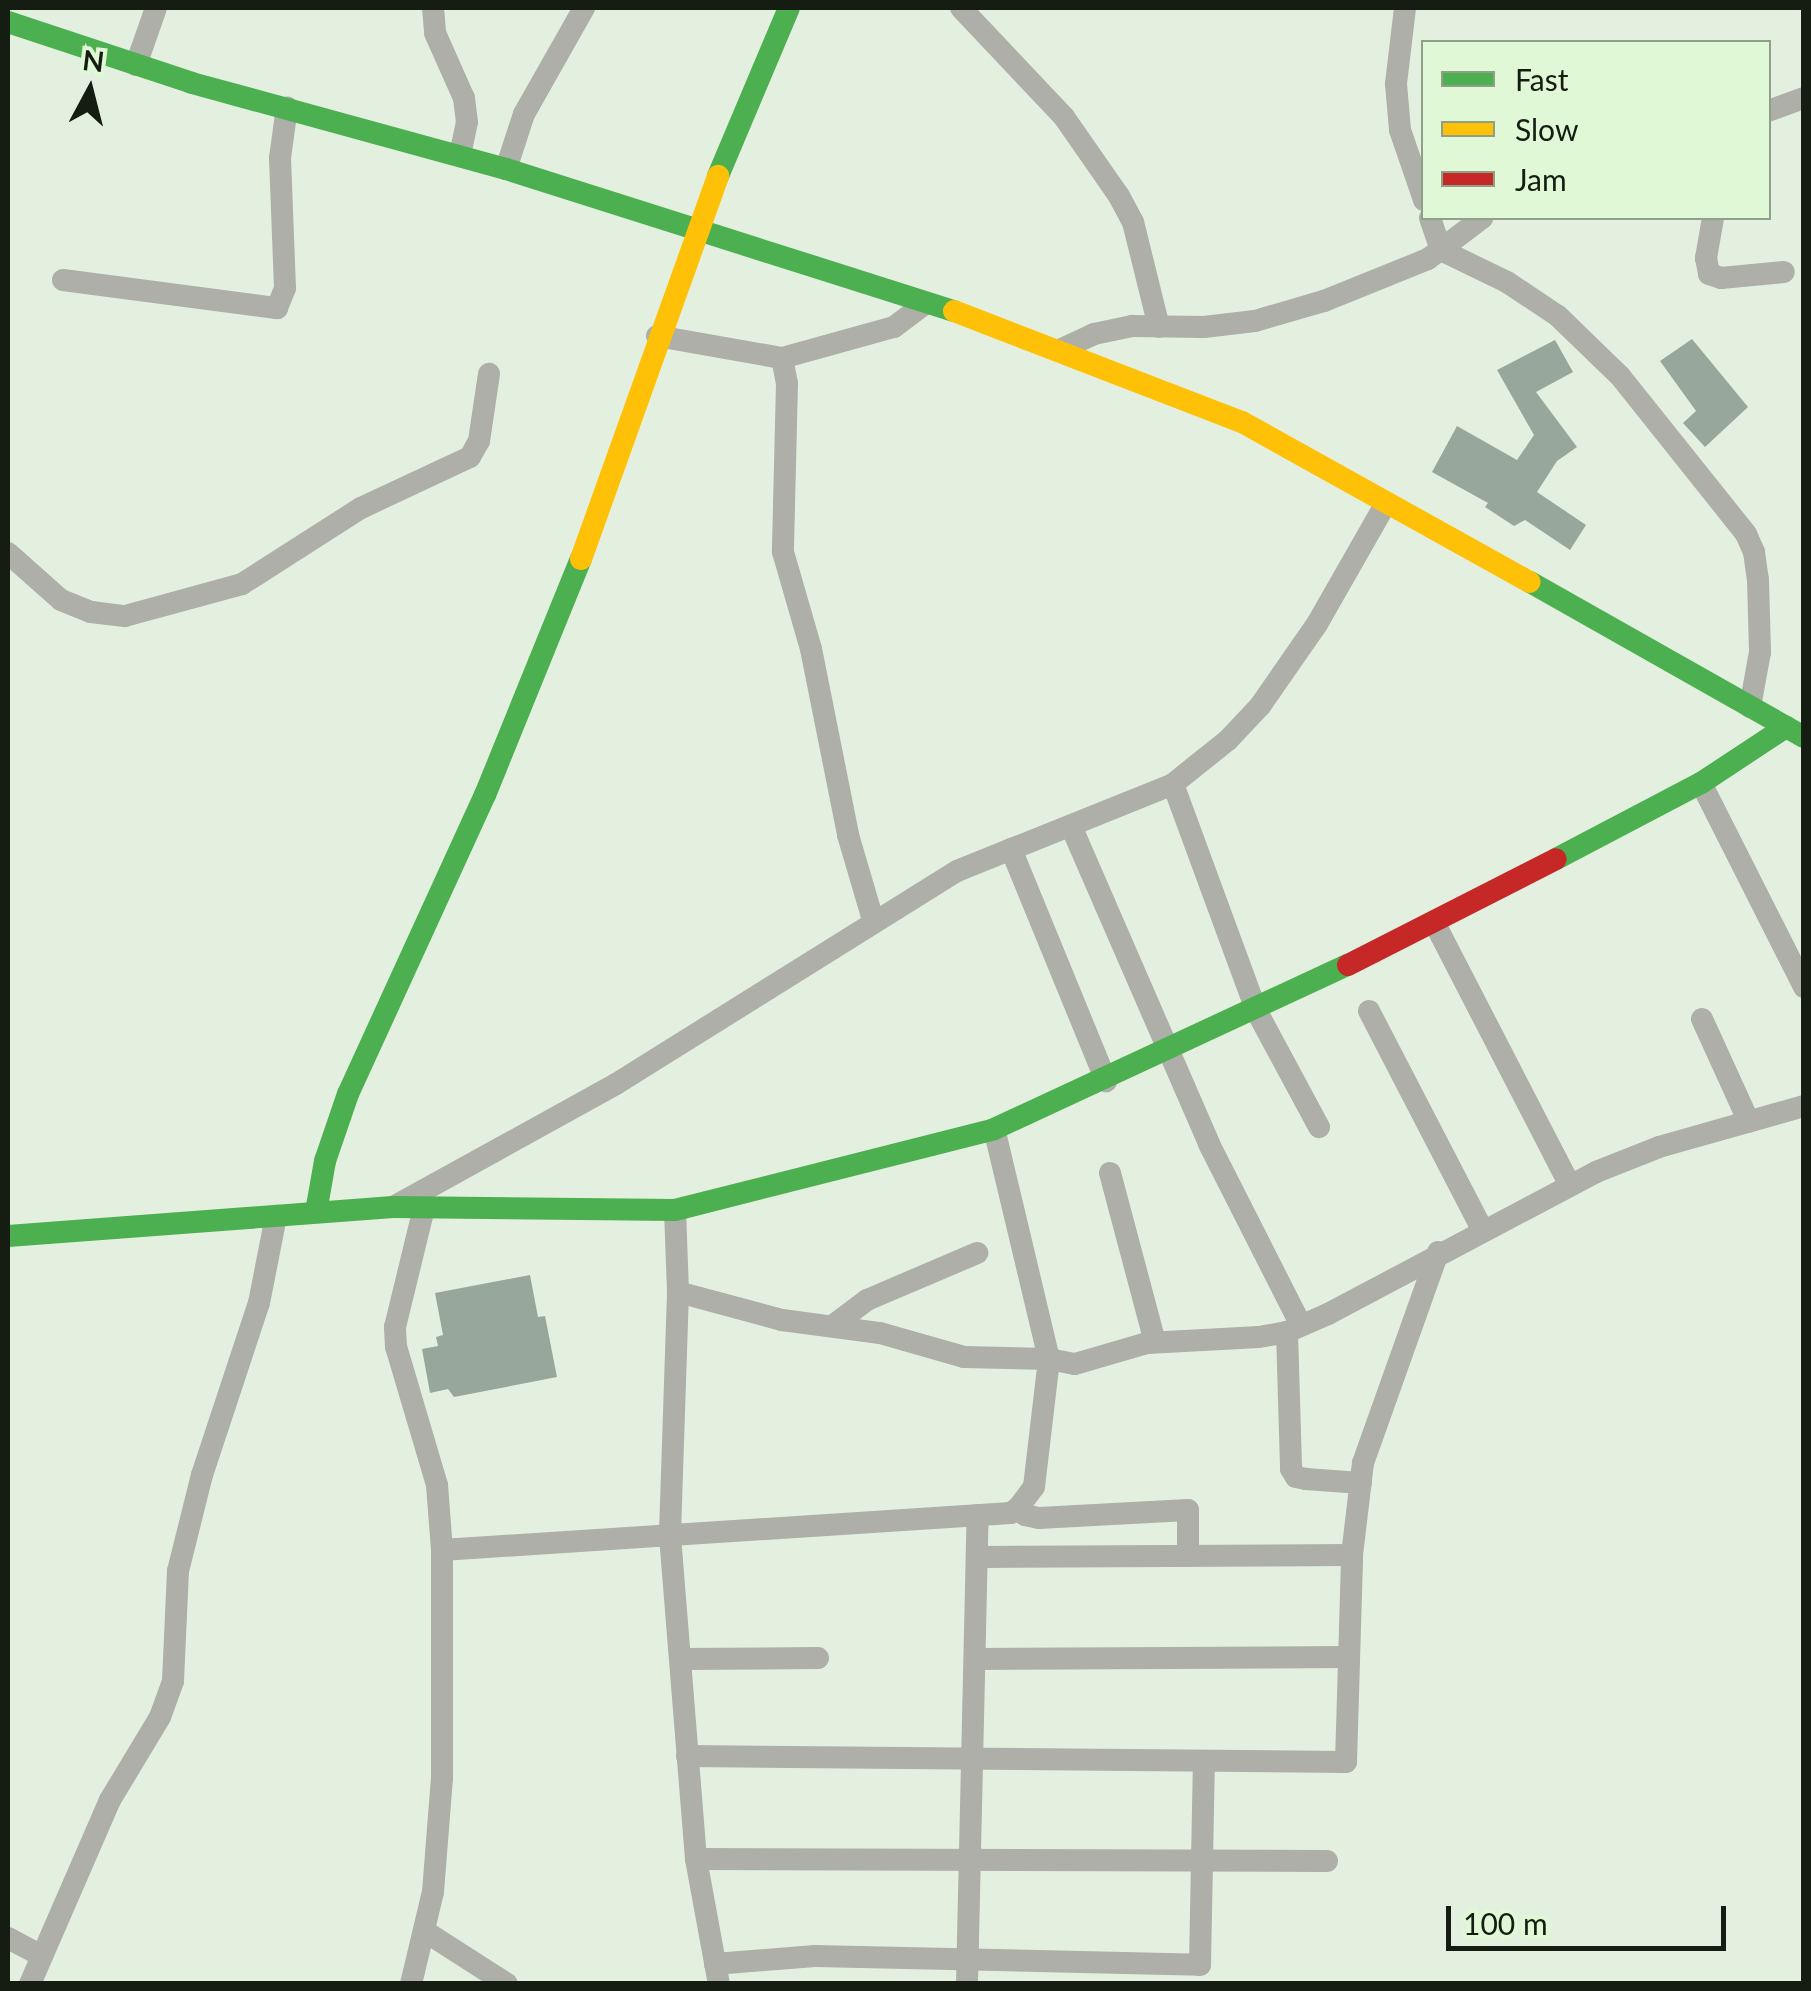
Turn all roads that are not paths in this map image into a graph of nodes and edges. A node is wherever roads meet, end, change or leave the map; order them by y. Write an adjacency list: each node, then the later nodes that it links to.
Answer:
1 (156, 8): 8 (street)
2 (433, 8): 12 (street)
3 (584, 8): 13 (street)
4 (789, 8): 18 (street)
5 (961, 8): 23 (street)
6 (1405, 8): 14 (street)
7 (8, 22): 8 (street)
8 (136, 64): 10 (street)
9 (1804, 98): 11 (street)
10 (287, 108): 12 (street); 21 (street)
11 (1771, 111)
12 (460, 156): 13 (street)
13 (506, 168): 18 (street)
14 (1421, 191)
15 (1431, 220): 19 (street)
16 (1479, 220): 19 (street)
17 (1713, 220): 20 (street)
18 (695, 232): 22 (street); 24 (street)
19 (1440, 250): 23 (street); 30 (street)
20 (1784, 272)
21 (64, 280)
22 (924, 304): 25 (street); 26 (street)
23 (1159, 328): 25 (street)
24 (657, 336): 26 (street); 53 (street)
25 (1062, 349): 28 (street)
26 (782, 358): 36 (street)
27 (489, 374): 29 (street)
28 (1386, 503): 30 (street); 33 (street)
29 (8, 553)
30 (1750, 707): 31 (street)
31 (1795, 732): 32 (street)
32 (1701, 783): 37 (street); 38 (street)
33 (1173, 784): 34 (street); 39 (street)
34 (1070, 826): 35 (street); 42 (street)
35 (1011, 850): 36 (street); 43 (street)
36 (873, 920): 50 (street)
37 (1434, 922): 39 (street); 49 (street)
38 (1804, 987)
39 (1256, 1010): 42 (street); 46 (street)
40 (1369, 1010): 55 (street)
41 (1702, 1020): 45 (street)
42 (1168, 1052): 43 (street); 61 (street)
43 (1106, 1081): 47 (street)
44 (1804, 1106): 45 (street)
45 (1749, 1122): 49 (street)
46 (1319, 1127)
47 (994, 1129): 52 (street); 63 (street)
48 (1110, 1173): 62 (street)
49 (1569, 1184): 55 (street)
50 (393, 1208): 51 (street); 53 (street)
51 (424, 1208): 52 (street); 68 (street)
52 (675, 1210): 59 (street)
53 (316, 1212): 54 (street)
54 (276, 1216): 56 (street); 85 (street)
55 (1482, 1229): 57 (street)
56 (8, 1236)
57 (1438, 1252): 61 (street); 64 (street)
58 (977, 1253): 60 (street)
59 (678, 1292): 60 (street); 67 (street)
60 (835, 1324): 63 (street)
61 (1294, 1328): 62 (street); 64 (street)
62 (1155, 1342): 63 (street)
63 (1049, 1359): 65 (street)
64 (1361, 1483): 69 (street)
65 (1018, 1508): 66 (street); 70 (street)
66 (978, 1515): 67 (street); 71 (street)
67 (670, 1536): 68 (street); 74 (street)
68 (442, 1550): 83 (street)
69 (1352, 1555): 70 (street); 72 (street)
70 (1188, 1556): 71 (street)
71 (977, 1557): 75 (street)
72 (1347, 1657): 75 (street); 78 (street)
73 (818, 1658): 74 (street)
74 (682, 1659): 76 (street)
75 (974, 1659): 77 (street)
76 (687, 1756): 77 (street); 80 (street)
77 (972, 1759): 78 (street); 79 (street)
78 (1204, 1761): 81 (street)
79 (968, 1858): 80 (street); 81 (street); 86 (street)
80 (696, 1859): 87 (street)
81 (1204, 1860): 82 (street); 86 (street)
82 (1327, 1862)
83 (426, 1932): 89 (street); 90 (street)
84 (8, 1938): 85 (street)
85 (40, 1955): 88 (street)
86 (967, 1958): 87 (street); 91 (street)
87 (717, 1974)
88 (30, 1984)
89 (410, 1984)
90 (507, 1984)
91 (967, 1984)

